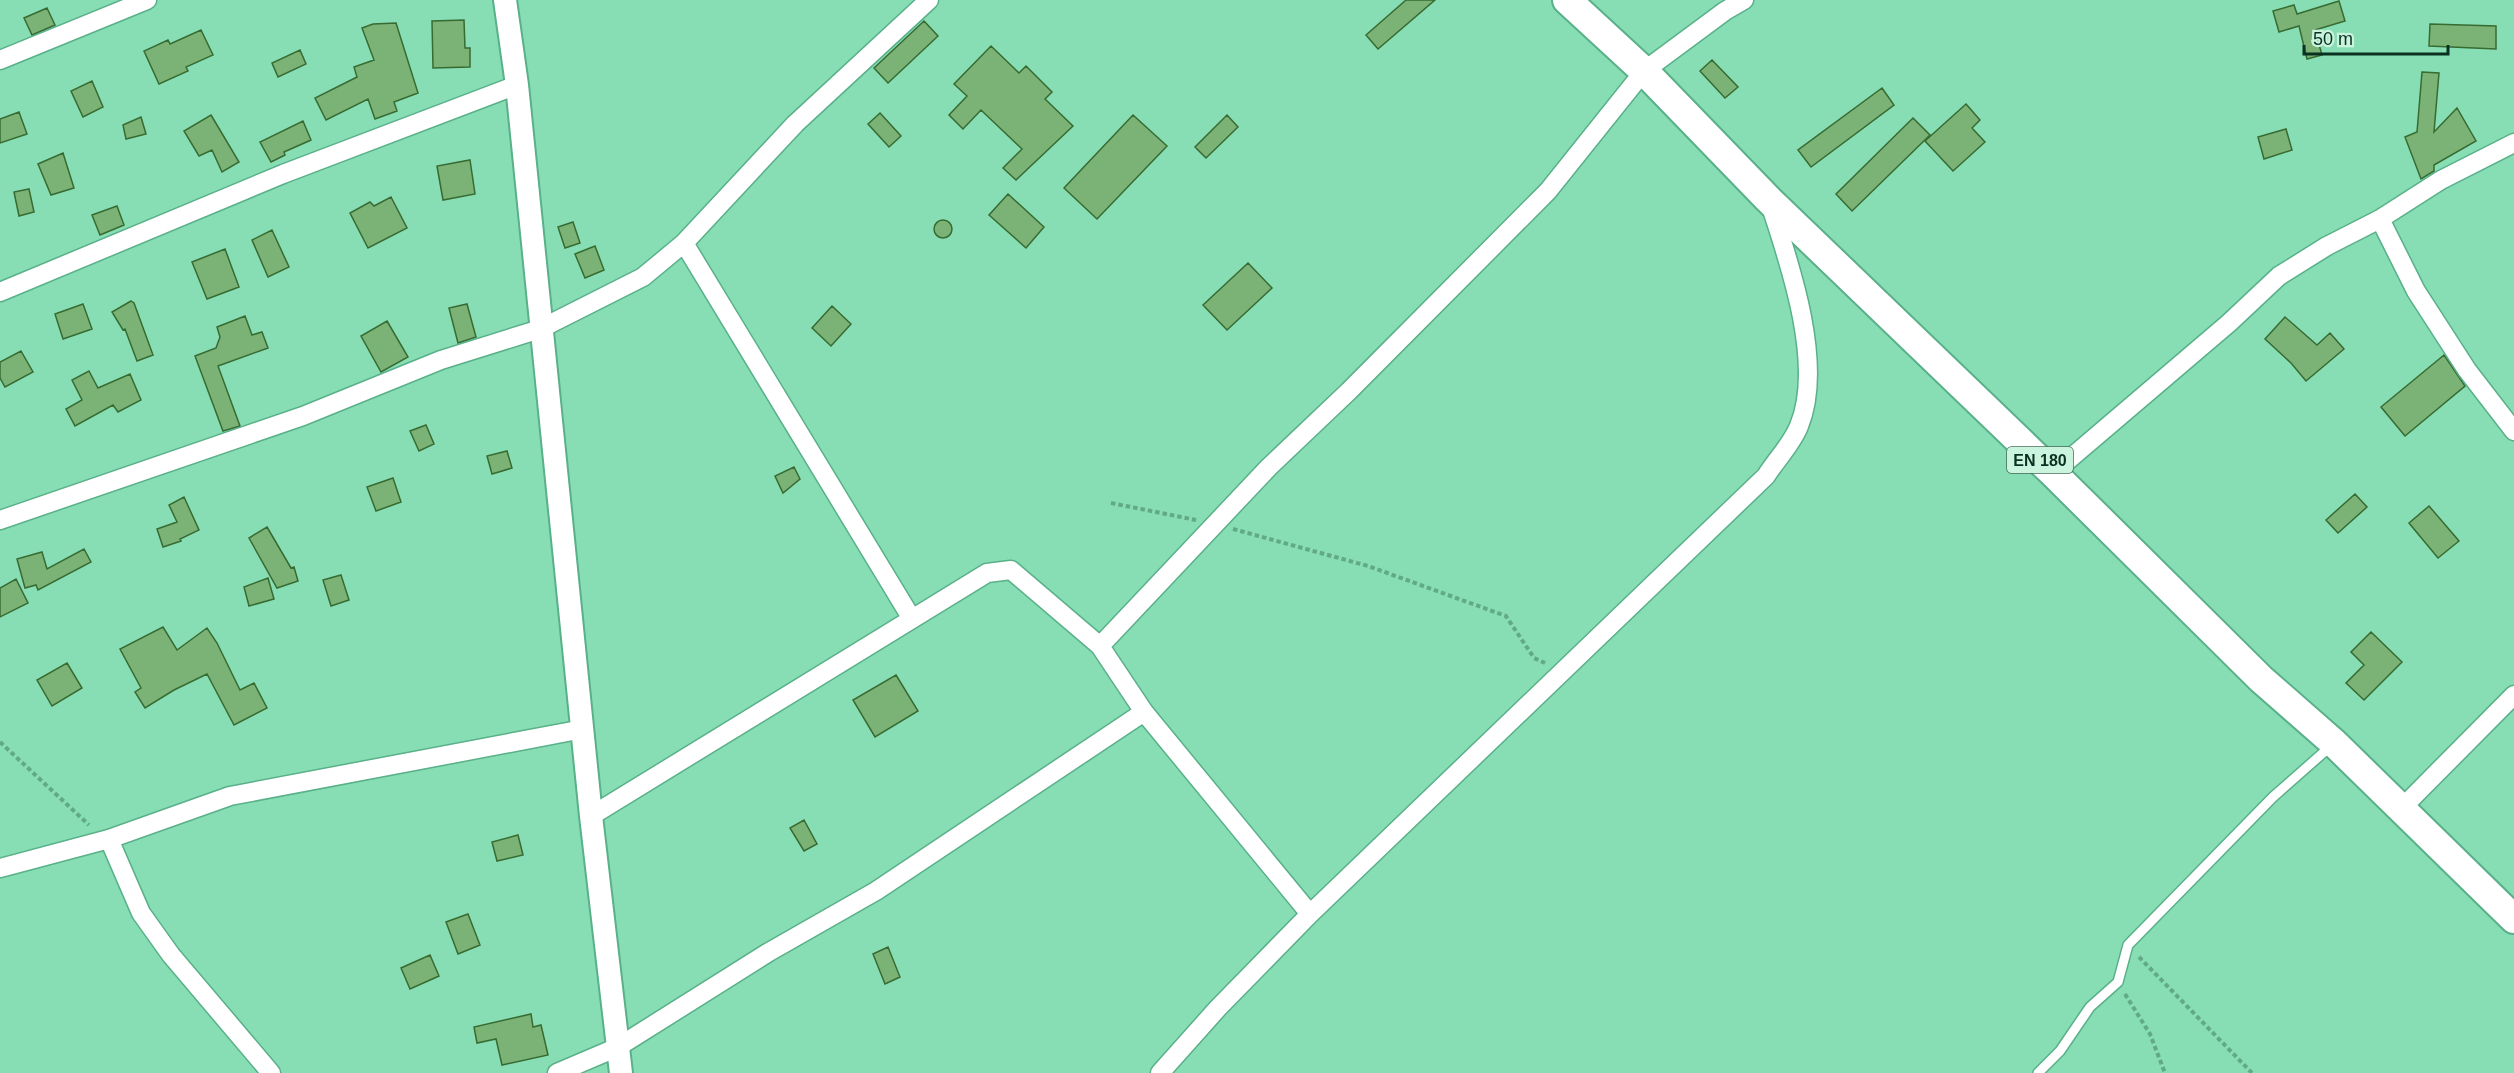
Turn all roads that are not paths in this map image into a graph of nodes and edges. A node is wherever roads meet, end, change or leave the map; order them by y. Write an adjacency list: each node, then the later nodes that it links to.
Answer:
1 (147, 0): 6 (street)
2 (505, 0): 8 (street)
3 (929, 0): 12 (street)
4 (1567, 0): 7 (main road, EN 180)
5 (1744, 0): 7 (street)
6 (0, 60)
7 (1644, 71): 10 (main road, EN 180); 19 (street)
8 (517, 85): 13 (street); 14 (street)
9 (2514, 143): 11 (street)
10 (1769, 200): 16 (main road, EN 180); 28 (street)
11 (2380, 219): 15 (street); 16 (street)
12 (684, 243): 14 (street); 18 (street)
13 (0, 292)
14 (540, 330): 17 (street); 22 (street)
15 (2514, 432)
16 (2053, 472): 23 (main road, EN 180)
17 (0, 520)
18 (912, 618): 19 (street); 25 (street)
19 (1100, 646): 21 (street)
20 (2514, 695): 24 (street)
21 (1144, 712): 28 (street); 30 (street)
22 (583, 729): 25 (street); 26 (street)
23 (2334, 743): 24 (main road, EN 180); 35 (lane)
24 (2400, 810): 29 (main road, EN 180)
25 (591, 816): 30 (street)
26 (109, 839): 27 (street); 31 (street)
27 (0, 868)
28 (1310, 914): 34 (street)
29 (2514, 919)
30 (618, 1047): 32 (street); 33 (street)
31 (271, 1073)
32 (557, 1073)
33 (621, 1073)
34 (1160, 1073)
35 (2038, 1073)

